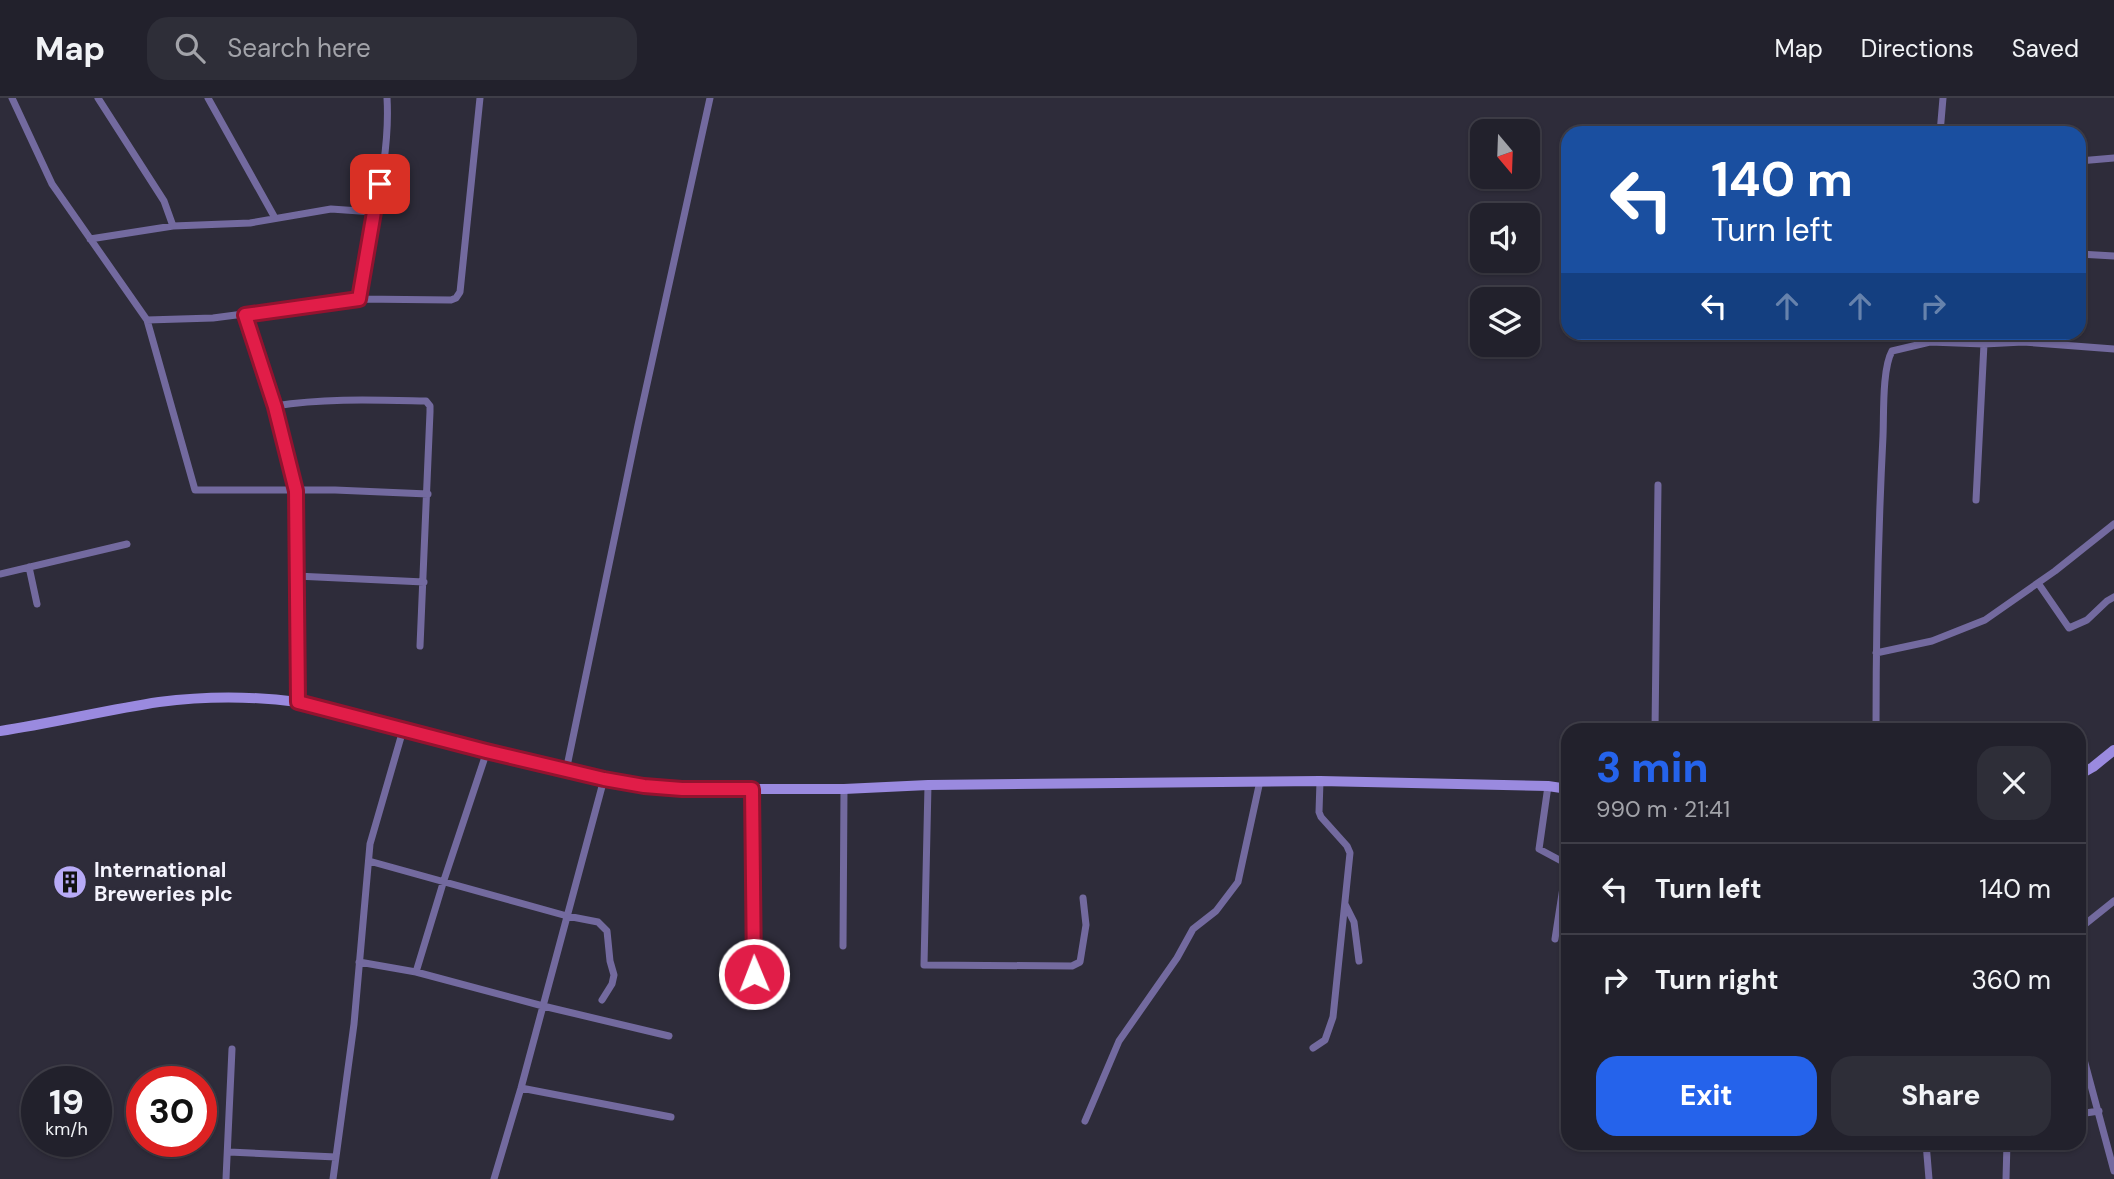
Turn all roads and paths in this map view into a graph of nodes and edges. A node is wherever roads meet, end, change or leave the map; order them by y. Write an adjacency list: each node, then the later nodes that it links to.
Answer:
1 (12, 98): 14 (street)
2 (98, 98): 13 (street)
3 (208, 98): 12 (street)
4 (387, 98): 11 (street)
5 (480, 98): 17 (street)
6 (710, 98): 47 (street)
7 (1943, 98): 8 (street)
8 (1941, 126)
9 (2114, 158): 10 (street)
10 (2086, 161)
11 (374, 212): 12 (street); 17 (street)
12 (275, 218): 13 (street)
13 (173, 226): 14 (street)
14 (90, 239): 19 (street)
15 (2086, 254): 16 (street)
16 (2114, 256)
17 (359, 299): 18 (street)
18 (245, 315): 19 (street); 24 (street)
19 (147, 320): 26 (street)
20 (1930, 342): 22 (street); 39 (street)
21 (2023, 342): 22 (street); 23 (street)
22 (1984, 344): 28 (street)
23 (2114, 349)
24 (275, 407): 26 (street); 27 (street)
25 (1658, 485): 41 (street)
26 (296, 491): 27 (street); 33 (street)
27 (428, 494): 34 (street)
28 (1976, 500)
29 (2114, 524): 35 (street)
30 (127, 544): 31 (street)
31 (29, 567): 32 (street); 37 (street)
32 (0, 574)
33 (296, 576): 34 (street); 40 (street)
34 (424, 582): 38 (street)
35 (2038, 583): 36 (street); 39 (street)
36 (2114, 597)
37 (37, 604)
38 (421, 646)
39 (1876, 653): 42 (street)
40 (298, 702): 43 (main road); 44 (main road)
41 (1655, 723)
42 (1876, 723)
43 (404, 730): 46 (main road); 57 (street)
44 (0, 731)
45 (2114, 750): 48 (main road)
46 (486, 751): 47 (main road); 59 (street)
47 (566, 771): 49 (main road)
48 (2086, 771)
49 (604, 779): 55 (main road); 64 (street)
50 (1260, 781): 51 (main road); 52 (main road); 82 (street)
51 (1320, 781): 53 (main road); 63 (street)
52 (928, 785): 56 (main road); 60 (street)
53 (1548, 786): 54 (main road); 58 (street)
54 (1561, 788)
55 (752, 789): 56 (main road); 71 (street)
56 (844, 789): 67 (street)
57 (369, 861): 59 (street); 69 (street)
58 (1561, 863)
59 (444, 880): 64 (street); 70 (street)
60 (1083, 898)
61 (2114, 901): 65 (street)
62 (1561, 903): 66 (street)
63 (1345, 904): 68 (street); 75 (street)
64 (567, 916): 72 (street); 73 (street)
65 (2086, 923)
66 (1555, 939)
67 (843, 946)
68 (1359, 961)
69 (359, 962): 70 (street); 86 (street)
70 (416, 972): 73 (street)
71 (754, 974)
72 (602, 1000)
73 (542, 1006): 74 (street); 78 (street)
74 (669, 1036)
75 (1313, 1048)
76 (232, 1049): 85 (street)
77 (2086, 1066): 79 (street)
78 (521, 1088): 81 (street); 90 (street)
79 (2099, 1111): 80 (street); 87 (street)
80 (2086, 1113)
81 (670, 1116)
82 (1085, 1121)
83 (1927, 1150): 91 (street)
84 (2007, 1150): 92 (street)
85 (229, 1152): 86 (street); 88 (street)
86 (336, 1157): 89 (street)
87 (2114, 1171)
88 (226, 1179)
89 (334, 1179)
90 (494, 1179)
91 (1929, 1179)
92 (2006, 1179)

